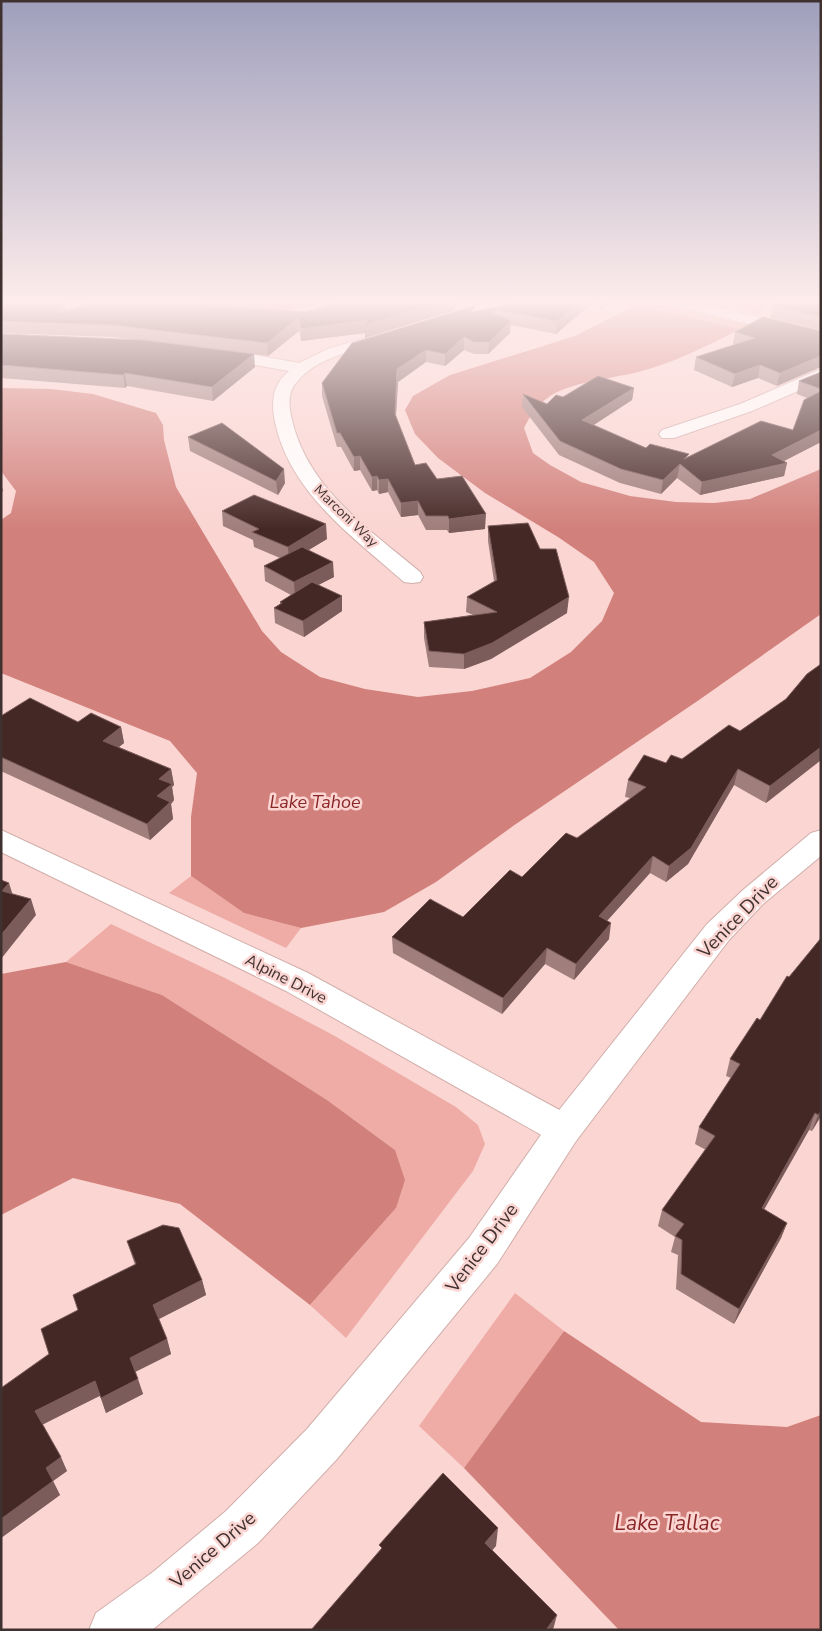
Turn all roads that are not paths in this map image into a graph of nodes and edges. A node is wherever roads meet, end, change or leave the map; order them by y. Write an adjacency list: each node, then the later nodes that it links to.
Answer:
1 (291, 378): 4 (street, Marconi Way)
2 (812, 378): 3 (street)
3 (668, 434)
4 (412, 577)
5 (1, 840): 7 (street, Alpine Drive)
6 (821, 840): 7 (street, Venice Drive)
7 (564, 1130): 8 (street, Venice Drive)
8 (113, 1630)

